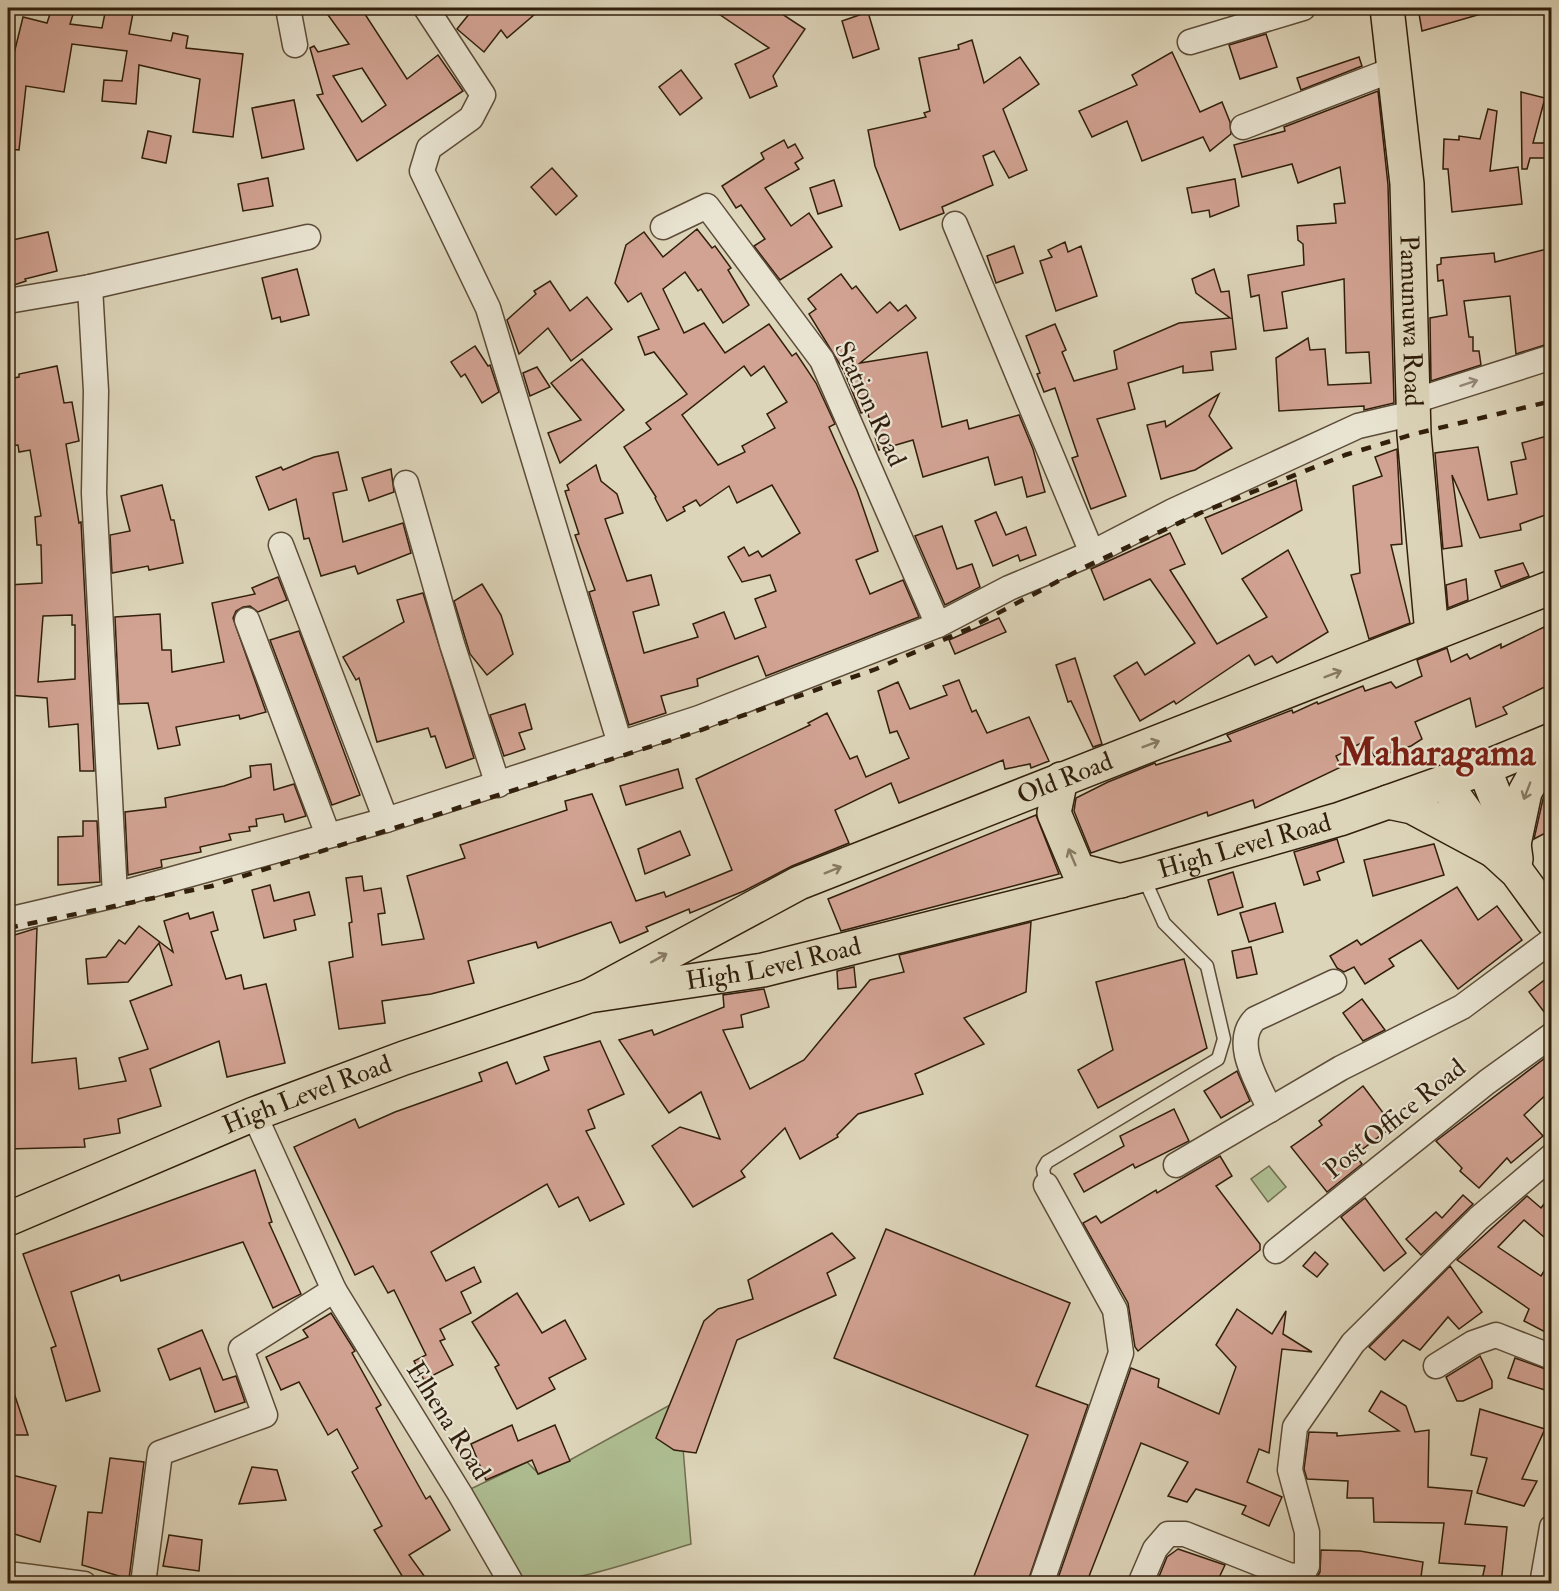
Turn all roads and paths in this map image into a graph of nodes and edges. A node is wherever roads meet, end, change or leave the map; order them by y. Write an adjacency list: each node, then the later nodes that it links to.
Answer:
1 (288, 8): 6 (street)
2 (426, 8): 24 (street)
3 (1302, 8): 5 (street)
4 (1387, 8): 7 (main road, Pamunuwa Road)
5 (1190, 42)
6 (295, 45)
7 (1392, 70): 8 (street); 15 (main road, Pamunuwa Road)
8 (1243, 127)
9 (954, 224): 18 (street)
10 (663, 227): 21 (street, Station Road)
11 (308, 237): 12 (street)
12 (90, 287): 13 (street); 34 (street)
13 (8, 301)
14 (1551, 357): 15 (street, one-way to 14)
15 (1414, 407): 18 (street); 22 (main road, Pamunuwa Road)
16 (406, 483): 28 (street)
17 (281, 545): 30 (street)
18 (1092, 553): 21 (street)
19 (1551, 587): 22 (main road, Old Road)
20 (247, 620): 31 (street)
21 (938, 625): 24 (street)
22 (1432, 634): 26 (main road, Old Road, one-way to 22)
23 (1551, 742): 25 (main road, High Level Road); 32 (main road, one-way to 32)
24 (620, 744): 28 (street)
25 (1484, 768): 27 (main road, High Level Road); 32 (main road)
26 (1061, 778): 33 (main road, one-way to 26); 39 (main road, Old Road, one-way to 26)
27 (1444, 782): 29 (main road, High Level Road); 32 (main road)
28 (498, 785): 30 (street)
29 (1388, 802): 32 (main road); 33 (main road, High Level Road)
30 (386, 820): 31 (street)
31 (328, 835): 34 (street)
32 (1508, 856): 36 (main road)
33 (1132, 878): 39 (main road, High Level Road); 45 (lane)
34 (115, 896): 35 (street)
35 (8, 920)
36 (1551, 920)
37 (1551, 940): 41 (street)
38 (1334, 982): 41 (street)
39 (590, 996): 42 (main road, High Level Road)
40 (1551, 1035): 47 (street, Post Office Road)
41 (1270, 1110): 44 (street)
42 (254, 1114): 46 (main road, High Level Road); 48 (street, Elhena Road)
43 (1551, 1156): 57 (street)
44 (1176, 1165)
45 (1046, 1185): 56 (street)
46 (8, 1219)
47 (1276, 1251)
48 (333, 1290): 54 (street); 55 (street, Elhena Road)
49 (1551, 1357): 50 (street)
50 (1436, 1366)
51 (1551, 1527): 58 (street)
52 (8, 1574): 53 (street)
53 (84, 1584)
54 (143, 1584)
55 (512, 1584)
56 (1041, 1584)
57 (1140, 1584)
58 (1542, 1584)

